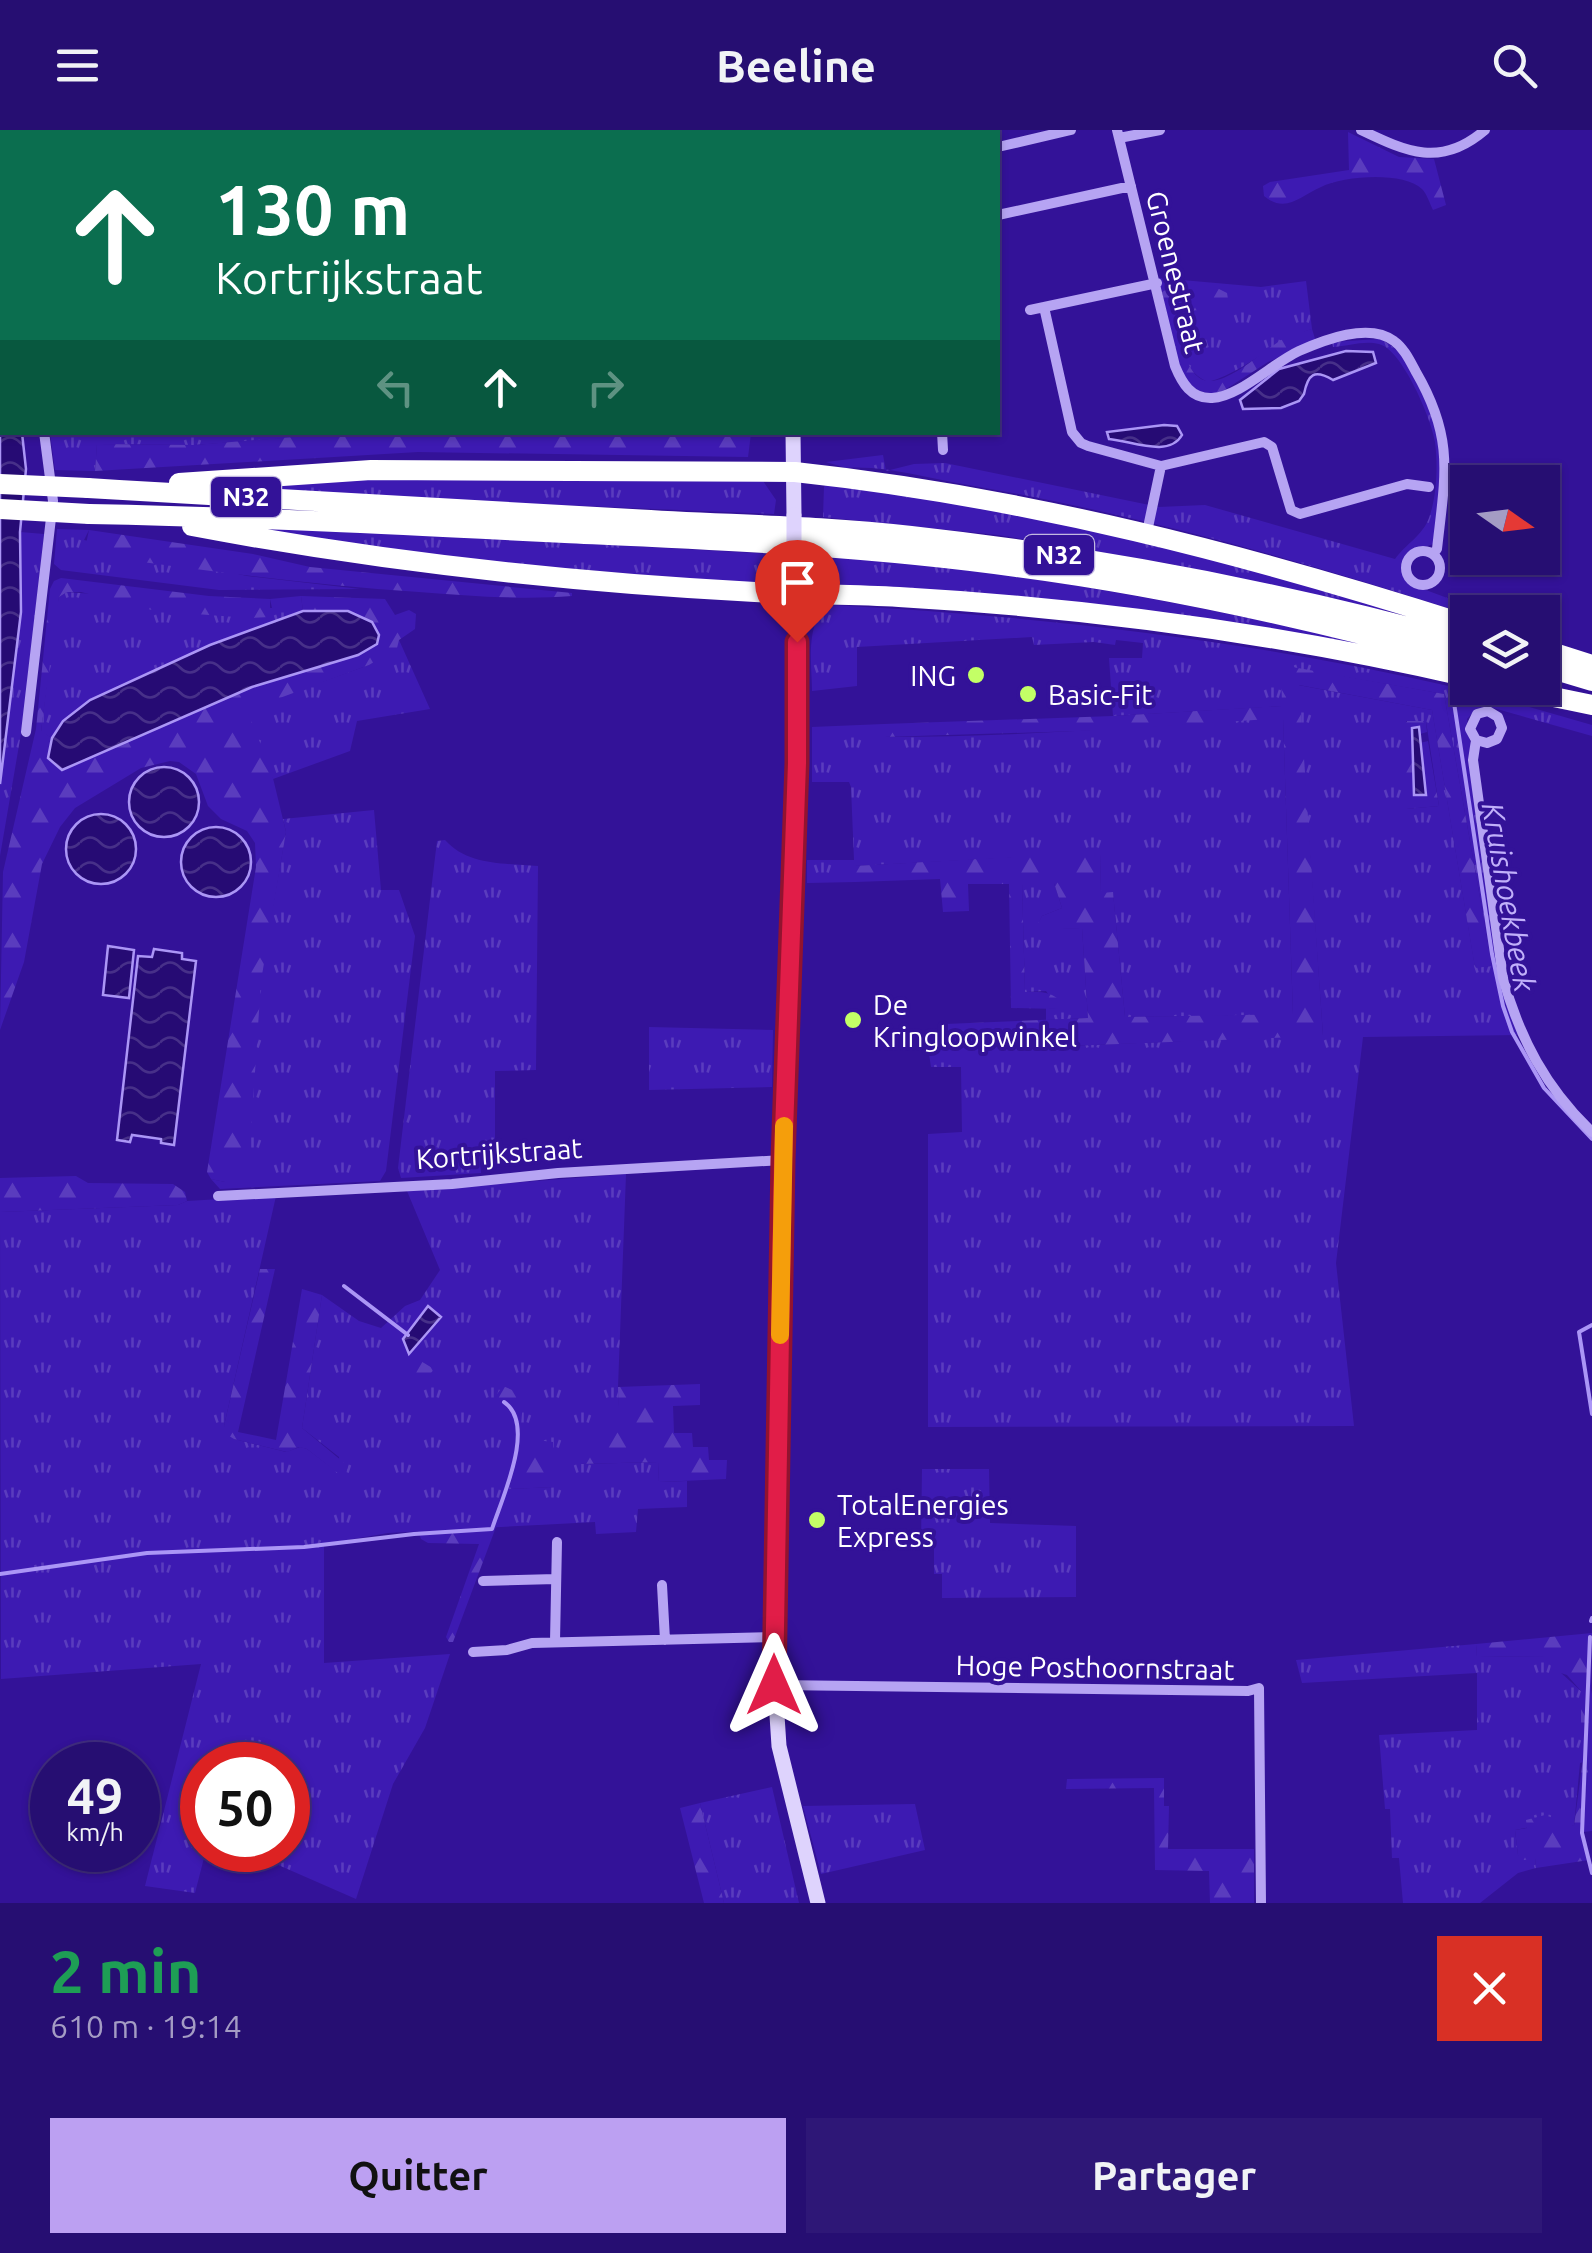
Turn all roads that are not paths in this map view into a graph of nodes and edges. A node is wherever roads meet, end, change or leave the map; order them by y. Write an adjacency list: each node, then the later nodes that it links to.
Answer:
1 (1071, 130): 6 (street)
2 (1160, 130): 5 (street)
3 (1360, 130): 4 (street)
4 (1485, 130)
5 (1118, 134): 7 (street, Groenestraat)
6 (1000, 146)
7 (1131, 186): 8 (street); 9 (street, Groenestraat)
8 (1000, 214)
9 (1156, 282): 10 (street); 24 (street, Groenestraat)
10 (1044, 307): 11 (street); 16 (street)
11 (1030, 310)
12 (44, 435): 37 (street)
13 (793, 435): 17 (main road)
14 (942, 435): 15 (street)
15 (943, 450)
16 (1161, 466): 19 (street); 23 (street)
17 (795, 472): 20 (highway); 23 (highway); 25 (main road, bridge)
18 (0, 484): 20 (highway, N32, bridge)
19 (1430, 488)
20 (94, 489): 27 (highway, N32)
21 (0, 509): 22 (highway, N32, bridge)
22 (141, 515): 25 (highway); 29 (highway, N32)
23 (1147, 532): 26 (highway)
24 (1433, 554)
25 (795, 594): 32 (highway); 40 (main road)
26 (1450, 620)
27 (1450, 639)
28 (1560, 655): 30 (highway)
29 (1450, 657)
30 (1592, 665)
31 (1560, 671): 33 (highway)
32 (1450, 674)
33 (1592, 681)
34 (1560, 690): 36 (highway)
35 (1560, 697): 36 (highway)
36 (1592, 702)
37 (26, 732)
38 (1476, 740): 39 (street)
39 (1592, 1132)
40 (783, 1160): 41 (street, Kortrijkstraat); 46 (main road)
41 (218, 1196)
42 (557, 1542): 43 (street)
43 (556, 1579): 44 (street); 48 (street)
44 (483, 1581)
45 (662, 1585): 47 (street)
46 (774, 1637): 47 (street); 50 (main road)
47 (664, 1640): 48 (street)
48 (555, 1642): 49 (street)
49 (473, 1652)
50 (774, 1685): 51 (main road); 52 (street, Hoge Posthoornstraat)
51 (818, 1903)
52 (1261, 1903)

